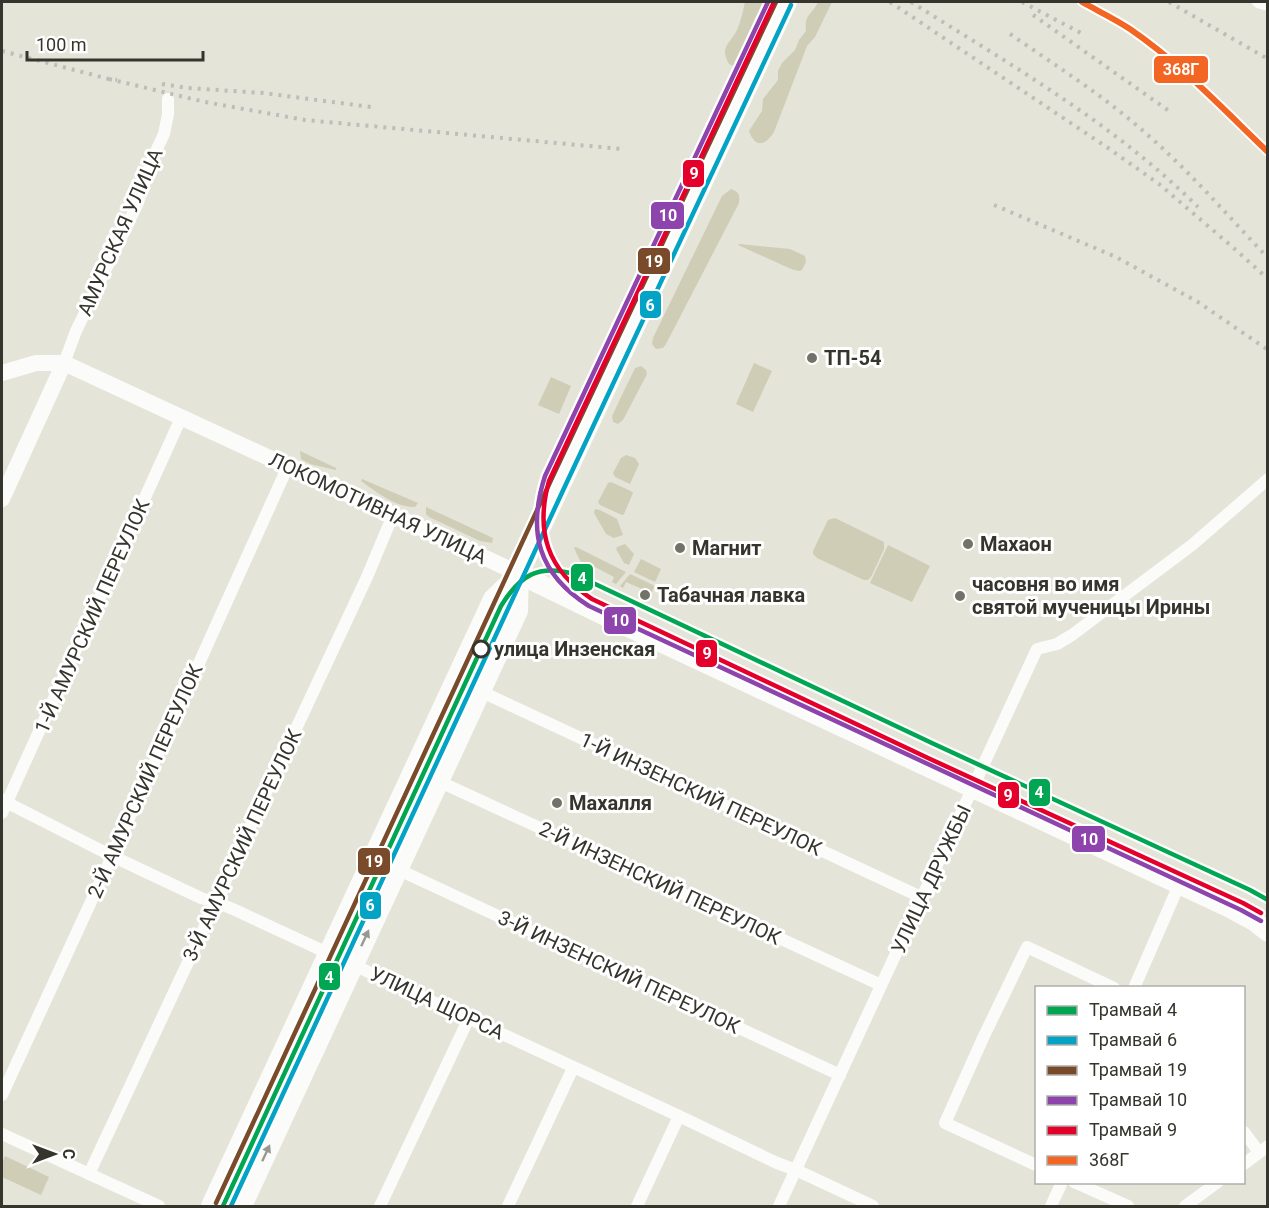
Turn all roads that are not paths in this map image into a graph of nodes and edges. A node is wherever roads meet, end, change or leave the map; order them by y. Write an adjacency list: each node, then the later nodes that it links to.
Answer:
1 (787, 2): 12 (main road)
2 (1258, 2): 3 (street)
3 (1268, 5)
4 (168, 99): 5 (street, АМУРСКАЯ УЛИЦА)
5 (64, 363): 6 (main road, ЛОКОМОТИВНАЯ УЛИЦА); 7 (main road, ЛОКОМОТИВНАЯ УЛИЦА); 10 (main road)
6 (2, 373)
7 (181, 418): 8 (main road, ЛОКОМОТИВНАЯ УЛИЦА); 16 (street, 1-Й АМУРСКИЙ ПЕРЕУЛОК)
8 (288, 466): 11 (main road, ЛОКОМОТИВНАЯ УЛИЦА); 17 (street, 2-Й АМУРСКИЙ ПЕРЕУЛОК)
9 (1268, 479): 15 (street, УЛИЦА ДРУЖБЫ)
10 (2, 499)
11 (393, 515): 12 (main road, ЛОКОМОТИВНАЯ УЛИЦА); 21 (street, 3-Й АМУРСКИЙ ПЕРЕУЛОК)
12 (519, 574): 13 (main road); 15 (main road, ЛОКОМОТИВНАЯ УЛИЦА); 23 (main road)
13 (480, 691): 14 (main road); 20 (street, 1-Й ИНЗЕНСКИЙ ПЕРЕУЛОК)
14 (438, 781): 18 (main road); 25 (street, 2-Й ИНЗЕНСКИЙ ПЕРЕУЛОК)
15 (973, 788): 19 (main road, ЛОКОМОТИВНАЯ УЛИЦА); 20 (street, УЛИЦА ДРУЖБЫ)
16 (3, 805): 17 (street, УЛИЦА ЩОРСА)
17 (112, 856): 21 (street, УЛИЦА ЩОРСА); 31 (street, 2-Й АМУРСКИЙ ПЕРЕУЛОК)
18 (397, 869): 24 (main road, one-way to 18); 30 (street, 3-Й ИНЗЕНСКИЙ ПЕРЕУЛОК)
19 (1179, 885): 22 (main road, ЛОКОМОТИВНАЯ УЛИЦА); 27 (street)
20 (922, 898): 25 (street, УЛИЦА ДРУЖБЫ)
21 (218, 903): 23 (street, УЛИЦА ЩОРСА); 39 (street, 3-Й АМУРСКИЙ ПЕРЕУЛОК)
22 (1268, 932)
23 (328, 953): 24 (street, УЛИЦА ЩОРСА); 44 (main road)
24 (353, 964): 28 (street, УЛИЦА ЩОРСА); 45 (main road, one-way to 24)
25 (881, 985): 30 (street, УЛИЦА ДРУЖБЫ)
26 (1112, 986): 37 (street)
27 (1134, 986)
28 (469, 1018): 29 (street, УЛИЦА ЩОРСА); 46 (street)
29 (573, 1068): 32 (street, УЛИЦА ЩОРСА); 47 (street)
30 (840, 1076): 38 (street, УЛИЦА ДРУЖБЫ)
31 (2, 1095)
32 (679, 1116): 38 (street, УЛИЦА ЩОРСА); 48 (street)
33 (1245, 1133): 35 (street)
34 (2, 1134): 39 (street)
35 (1263, 1149): 36 (street)
36 (1245, 1163)
37 (1035, 1165)
38 (796, 1170): 49 (street, УЛИЦА ДРУЖБЫ); 50 (street, УЛИЦА ЩОРСА)
39 (89, 1174): 43 (street)
40 (1061, 1184): 51 (street)
41 (1078, 1184): 52 (street)
42 (1215, 1184): 53 (street)
43 (159, 1206)
44 (211, 1206)
45 (242, 1206)
46 (380, 1206)
47 (508, 1206)
48 (637, 1206)
49 (779, 1206)
50 (873, 1206)
51 (1051, 1206)
52 (1128, 1206)
53 (1185, 1206)

